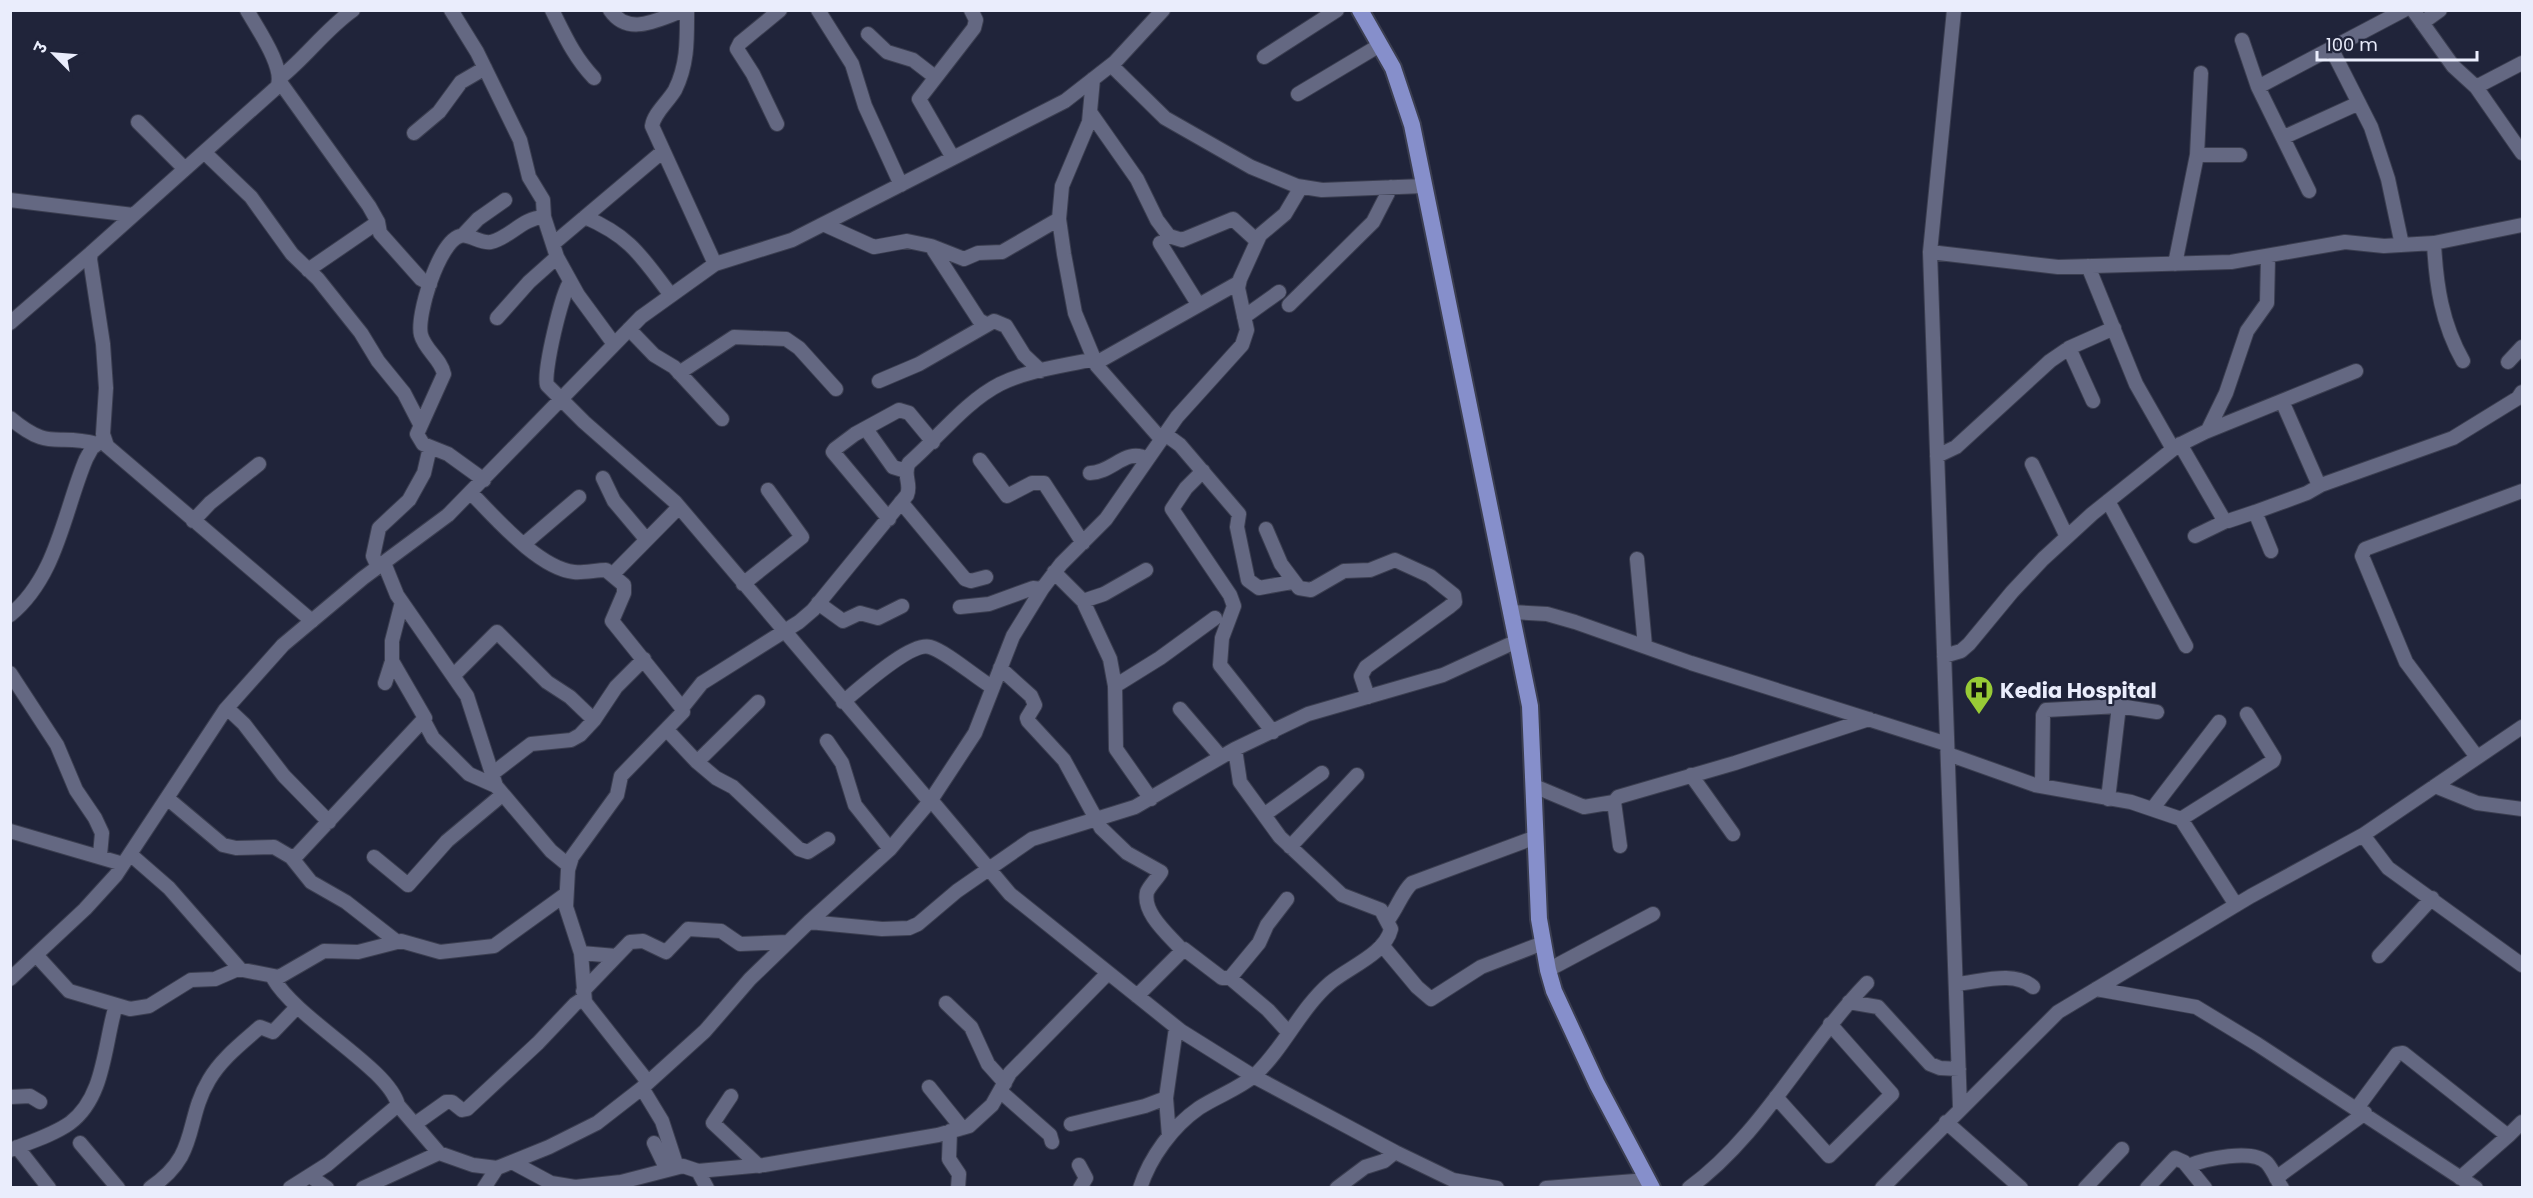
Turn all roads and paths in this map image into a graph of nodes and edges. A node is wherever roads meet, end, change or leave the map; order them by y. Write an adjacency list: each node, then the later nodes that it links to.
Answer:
1 (247, 10): 29 (street)
2 (353, 10): 29 (street)
3 (451, 10): 25 (street)
4 (552, 10): 28 (street)
5 (610, 10): 6 (street)
6 (686, 10): 41 (street)
7 (780, 10): 37 (street)
8 (818, 10): 47 (street)
9 (1163, 10): 24 (street)
10 (1337, 10): 22 (street)
11 (1360, 10): 20 (main road)
12 (1954, 10): 68 (street)
13 (2404, 10): 21 (street)
14 (2413, 10): 17 (street)
15 (2440, 10): 17 (street)
16 (975, 13): 27 (street)
17 (2422, 23): 32 (street)
18 (868, 34): 27 (street)
19 (2242, 40): 31 (street)
20 (1380, 45): 33 (street); 48 (main road)
21 (2332, 50): 31 (street); 34 (street)
22 (1264, 57)
23 (2523, 63): 32 (street)
24 (1112, 65): 30 (street); 49 (street)
25 (485, 68): 38 (street); 55 (street)
26 (2201, 73): 43 (street)
27 (935, 77): 45 (street)
28 (594, 78)
29 (280, 79): 40 (street); 58 (street)
30 (1094, 79): 35 (street); 45 (street)
31 (2258, 87): 39 (street)
32 (2476, 87): 42 (street)
33 (1298, 94)
34 (2359, 103): 39 (street); 65 (street)
35 (1090, 112): 57 (street); 62 (street)
36 (138, 122): 46 (street)
37 (777, 124)
38 (414, 133)
39 (2284, 137): 51 (street)
40 (204, 152): 46 (street); 74 (street)
41 (662, 152): 56 (street); 71 (street)
42 (2522, 152)
43 (2197, 155): 44 (street); 72 (street)
44 (2240, 155)
45 (953, 159): 47 (street)
46 (185, 169): 54 (street)
47 (901, 185): 59 (street)
48 (1424, 186): 50 (street); 156 (main road)
49 (1301, 187): 50 (street); 62 (street)
50 (1390, 187): 81 (street)
51 (2309, 191)
52 (10, 200): 54 (street)
53 (505, 200): 61 (street)
54 (134, 215): 69 (street)
55 (544, 217): 61 (street); 67 (street)
56 (585, 217): 67 (street); 79 (street)
57 (1059, 219): 66 (street); 91 (street)
58 (378, 222): 74 (street); 76 (street)
59 (823, 225): 66 (street); 71 (street)
60 (2523, 225): 64 (street)
61 (463, 236): 76 (street)
62 (1257, 241): 77 (street)
63 (1160, 243): 80 (street)
64 (2434, 243): 65 (street); 92 (street)
65 (2402, 245): 70 (street)
66 (931, 246): 85 (street)
67 (555, 250): 75 (street); 83 (street)
68 (1930, 252): 73 (street); 113 (street)
69 (91, 253): 84 (street); 111 (street)
70 (2268, 258): 72 (street); 107 (street)
71 (715, 264): 79 (street)
72 (2175, 264): 73 (street)
73 (2088, 266): 86 (street)
74 (308, 270): 105 (street)
75 (570, 282): 88 (street); 100 (street)
76 (430, 284): 105 (street)
77 (1238, 284): 80 (street); 82 (street)
78 (1279, 292): 82 (street)
79 (670, 294): 87 (street)
80 (1198, 304): 91 (street)
81 (1289, 304)
82 (1244, 317): 108 (street)
83 (497, 318)
84 (10, 323)
85 (986, 324): 94 (street); 97 (street)
86 (2114, 328): 90 (street); 110 (street)
87 (628, 329): 88 (street); 96 (street)
88 (614, 344): 100 (street)
89 (2523, 347): 93 (street)
90 (2069, 348): 101 (street); 113 (street)
91 (1095, 361): 94 (street); 108 (street)
92 (2463, 361)
93 (2508, 362)
94 (1041, 371): 109 (street)
95 (2356, 371): 102 (street)
96 (679, 373): 98 (street); 104 (street)
97 (879, 381)
98 (836, 389)
99 (2523, 392): 123 (street)
100 (562, 398): 122 (street); 130 (street)
101 (2093, 401)
102 (2282, 401): 107 (street); 123 (street)
103 (10, 418): 111 (street)
104 (722, 419)
105 (420, 424): 112 (street)
106 (866, 429): 109 (street); 118 (street); 132 (street)
107 (2208, 430): 110 (street)
108 (1163, 436): 114 (street); 119 (street)
109 (933, 442): 118 (street)
110 (2176, 446): 128 (street); 134 (street)
111 (98, 447): 133 (street); 157 (street)
112 (430, 447): 122 (street); 143 (street)
113 (1937, 456): 164 (street)
114 (1148, 459): 120 (street); 139 (street)
115 (980, 460): 139 (street)
116 (259, 464): 133 (street)
117 (2032, 464): 137 (street)
118 (906, 471): 129 (street)
119 (1203, 471): 148 (street); 188 (street)
120 (1090, 474)
121 (603, 478): 138 (street)
122 (484, 480): 126 (street)
123 (2321, 485): 131 (street)
124 (768, 490): 149 (street)
125 (2523, 491): 193 (street)
126 (471, 493): 140 (street); 143 (street)
127 (579, 497): 140 (street)
128 (2108, 501): 137 (street); 163 (street)
129 (901, 502): 132 (street); 147 (street)
130 (679, 507): 138 (street); 149 (street)
131 (2255, 512): 134 (street); 141 (street)
132 (889, 519): 153 (street)
133 (193, 521): 159 (street)
134 (2226, 521): 136 (street)
135 (1266, 530): 148 (street)
136 (2195, 536)
137 (2067, 537): 164 (street)
138 (646, 539): 146 (street)
139 (1083, 543): 145 (street)
140 (524, 544): 146 (street)
141 (2271, 551)
142 (1637, 559): 162 (street)
143 (381, 565): 152 (street); 159 (street)
144 (1146, 570): 151 (street)
145 (1054, 572): 150 (street); 151 (street)
146 (613, 574): 165 (street)
147 (986, 577)
148 (1292, 582): 173 (street)
149 (743, 584): 160 (street)
150 (1042, 589): 155 (street); 167 (street)
151 (1083, 601): 171 (street)
152 (402, 603): 166 (street); 169 (street)
153 (818, 603): 154 (street); 160 (street)
154 (902, 606)
155 (960, 607)
156 (1511, 612): 161 (main road); 162 (street)
157 (10, 615)
158 (1215, 618): 171 (street)
159 (312, 621): 177 (street)
160 (783, 631): 175 (street); 178 (street)
161 (1517, 641): 173 (street); 199 (main road)
162 (1644, 646): 182 (street)
163 (2186, 646)
164 (1944, 656): 191 (street)
165 (644, 659): 178 (street); 183 (street)
166 (392, 661): 170 (street); 184 (street)
167 (1000, 668): 172 (street); 211 (street)
168 (10, 673): 220 (street)
169 (454, 675): 183 (street); 198 (street)
170 (385, 683)
171 (1115, 686): 203 (street)
172 (992, 687): 175 (street); 205 (street)
173 (1368, 697): 188 (street)
174 (758, 702): 194 (street)
175 (843, 702): 205 (street)
176 (2119, 706): 180 (street); 200 (street); 204 (street)
177 (227, 708): 202 (street); 212 (street)
178 (682, 708): 187 (street)
179 (1180, 709): 192 (street)
180 (2157, 712)
181 (2247, 714): 210 (street)
182 (1869, 719): 191 (street); 196 (street)
183 (594, 720): 198 (street)
184 (424, 721): 198 (street); 212 (street)
185 (2219, 722): 207 (street)
186 (2523, 727): 193 (street)
187 (668, 730): 194 (street); 225 (street)
188 (1273, 732): 190 (street)
189 (827, 741): 221 (street)
190 (1235, 749): 192 (street); 209 (street)
191 (1948, 749): 200 (street); 251 (street)
192 (1221, 757): 203 (street)
193 (2477, 757): 201 (street)
194 (697, 762): 217 (street)
195 (1322, 773): 209 (street)
196 (1690, 775): 206 (street); 214 (street)
197 (1357, 776): 219 (street)
198 (497, 785): 222 (street); 225 (street)
199 (1534, 786): 206 (street); 216 (main road)
200 (2042, 786): 204 (street)
201 (2435, 786): 208 (street); 215 (street)
202 (167, 798): 223 (street); 224 (street)
203 (1151, 799): 211 (street)
204 (2108, 799): 207 (street)
205 (931, 801): 221 (street); 226 (street)
206 (1614, 802): 218 (street)
207 (2153, 808): 210 (street)
208 (2523, 809)
209 (1264, 815): 219 (street)
210 (2181, 819): 230 (street)
211 (1095, 820): 226 (street); 238 (street)
212 (329, 822): 223 (street)
213 (10, 831): 220 (street)
214 (1733, 834)
215 (2363, 835): 228 (street); 230 (street)
216 (1536, 837): 232 (street); 236 (main road)
217 (828, 839)
218 (1620, 846)
219 (1290, 847): 232 (street)
220 (101, 849): 224 (street)
221 (890, 849): 233 (street)
222 (374, 856)
223 (291, 857): 234 (street)
224 (127, 859): 240 (street); 244 (street)
225 (568, 865): 227 (street)
226 (989, 870): 233 (street); 246 (street)
227 (566, 894): 234 (street); 239 (street)
228 (2432, 898): 242 (street); 243 (street)
229 (1287, 899): 248 (street)
230 (2236, 905): 253 (street)
231 (1653, 914): 245 (street)
232 (1388, 920): 237 (street)
233 (809, 922): 235 (street)
234 (396, 941): 247 (street)
235 (788, 942): 241 (street); 265 (street)
236 (1543, 943): 237 (street); 245 (main road)
237 (1382, 945): 262 (street)
238 (1181, 949): 248 (street); 255 (street)
239 (581, 953): 241 (street); 254 (street)
240 (37, 956): 249 (street); 258 (street)
241 (616, 956): 254 (street)
242 (2379, 956)
243 (2523, 965)
244 (240, 969): 247 (street); 258 (street)
245 (1548, 970): 302 (main road)
246 (1108, 973): 255 (street); 267 (street)
247 (273, 978): 259 (street)
248 (1230, 978): 262 (street)
249 (10, 979)
250 (1867, 983): 256 (street)
251 (1956, 984): 252 (street); 263 (street)
252 (2033, 987)
253 (2096, 989): 274 (street); 275 (street)
254 (584, 994): 265 (street); 278 (street)
255 (1137, 996): 261 (street)
256 (1849, 1002): 260 (street); 263 (street)
257 (946, 1003): 267 (street)
258 (116, 1005): 286 (street)
259 (297, 1007): 273 (street); 305 (street)
260 (1830, 1024): 270 (street); 270 (street)
261 (1176, 1028): 264 (street); 271 (street)
262 (1290, 1033): 264 (street)
263 (1959, 1069): 274 (street)
264 (1253, 1076): 281 (street); 288 (street)
265 (645, 1085): 290 (street); 295 (street)
266 (929, 1087): 280 (street)
267 (1002, 1087): 280 (street); 283 (street)
268 (10, 1096): 272 (street)
269 (731, 1096): 292 (street)
270 (1776, 1097): 317 (street)
271 (1166, 1098): 279 (street); 281 (street)
272 (40, 1102)
273 (398, 1105): 278 (street); 297 (street)
274 (1960, 1107): 276 (street)
275 (2361, 1111): 282 (street); 298 (street); 299 (street)
276 (1946, 1122): 318 (street); 319 (street)
277 (2523, 1122): 282 (street)
278 (415, 1124): 289 (street)
279 (1071, 1124)
280 (956, 1130): 292 (street); 311 (street)
281 (1169, 1136): 313 (street)
282 (2508, 1136): 298 (street)
283 (1052, 1142)
284 (80, 1143): 304 (street)
285 (654, 1143): 295 (street)
286 (14, 1148): 303 (street)
287 (2122, 1149): 320 (street)
288 (1395, 1152): 301 (street); 314 (street)
289 (439, 1153): 294 (street); 308 (street)
290 (512, 1162): 294 (street); 300 (street)
291 (1079, 1165): 312 (street)
292 (759, 1166): 296 (street)
293 (2188, 1166): 299 (street); 321 (street); 322 (street)
294 (497, 1168): 309 (street)
295 (672, 1168): 296 (street); 300 (street)
296 (698, 1171): 310 (street)
297 (310, 1176): 306 (street); 307 (street)
298 (2460, 1178): 323 (street)
299 (2279, 1183)
300 (542, 1184)
301 (1452, 1184): 315 (street)
302 (1650, 1184): 316 (street)
303 (49, 1188)
304 (118, 1188)
305 (150, 1188)
306 (290, 1188)
307 (327, 1188)
308 (363, 1188)
309 (484, 1188)
310 (708, 1188)
311 (958, 1188)
312 (1080, 1188)
313 (1140, 1188)
314 (1337, 1188)
315 (1497, 1188)
316 (1546, 1188)
317 (1689, 1188)
318 (1882, 1188)
319 (2021, 1188)
320 (2085, 1188)
321 (2147, 1188)
322 (2205, 1188)
323 (2476, 1188)

